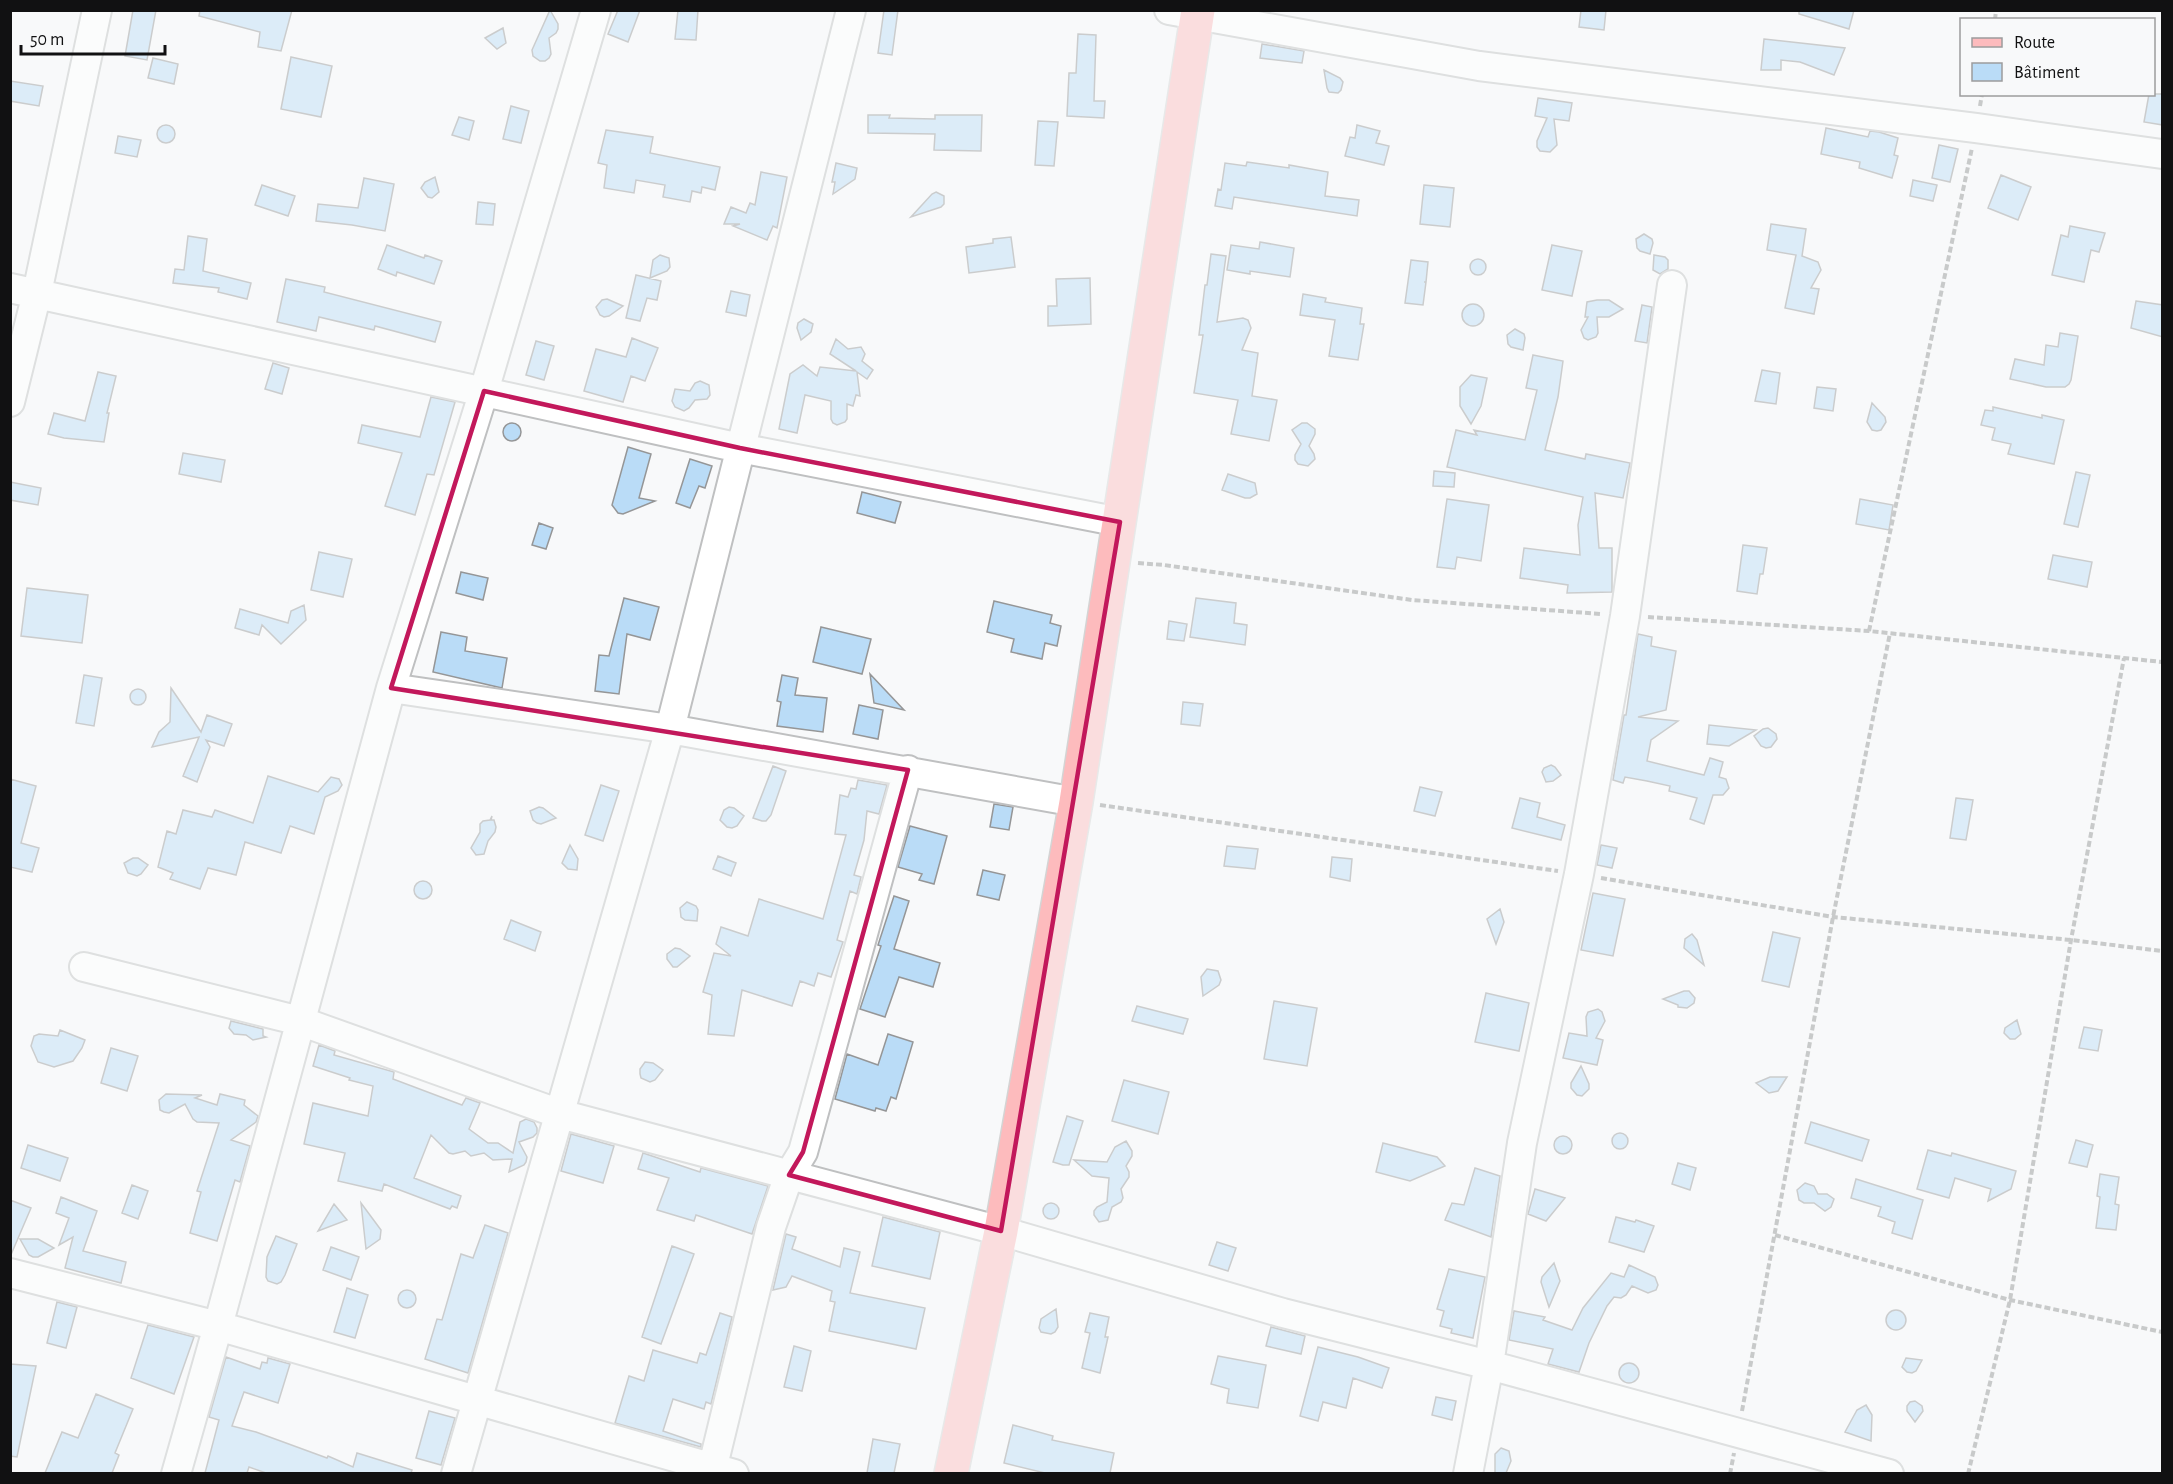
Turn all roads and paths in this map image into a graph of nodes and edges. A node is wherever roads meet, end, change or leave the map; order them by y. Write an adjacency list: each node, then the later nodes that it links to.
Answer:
1 (97, 10): 9 (street)
2 (596, 10): 10 (street)
3 (850, 10): 12 (street)
4 (1188, 12): 6 (street); 13 (main road)
5 (1982, 96): 6 (path)
6 (1976, 128): 7 (street); 14 (path)
7 (2163, 154)
8 (1672, 285): 21 (street)
9 (24, 290): 10 (street); 11 (street)
10 (484, 391): 12 (street); 17 (street)
11 (10, 402)
12 (740, 448): 13 (street); 18 (street)
13 (1120, 522): 20 (main road)
14 (1869, 631)
15 (1890, 633): 22 (path)
16 (2124, 658): 23 (path)
17 (391, 688): 18 (street); 26 (street)
18 (670, 729): 19 (street); 27 (street)
19 (908, 770): 20 (street); 28 (street)
20 (1076, 802): 21 (path); 29 (main road)
21 (1579, 874): 22 (path); 35 (street)
22 (1833, 917): 23 (path); 30 (path)
23 (2071, 939): 24 (path); 32 (path)
24 (2163, 951)
25 (84, 967): 26 (street)
26 (300, 1021): 27 (street); 33 (street)
27 (560, 1114): 28 (street); 36 (street)
28 (789, 1176): 29 (street); 38 (street)
29 (1001, 1231): 35 (street); 41 (main road)
30 (1775, 1235): 32 (path); 37 (path)
31 (10, 1273): 33 (street)
32 (2010, 1300): 34 (path); 45 (path)
33 (218, 1326): 36 (street); 39 (street)
34 (2163, 1332)
35 (1489, 1365): 37 (street); 42 (street)
36 (476, 1399): 38 (street); 40 (street)
37 (1738, 1432): 43 (path); 44 (street)
38 (719, 1471)
39 (176, 1473)
40 (456, 1473)
41 (951, 1473)
42 (1468, 1473)
43 (1730, 1473)
44 (1889, 1473)
45 (1968, 1473)

